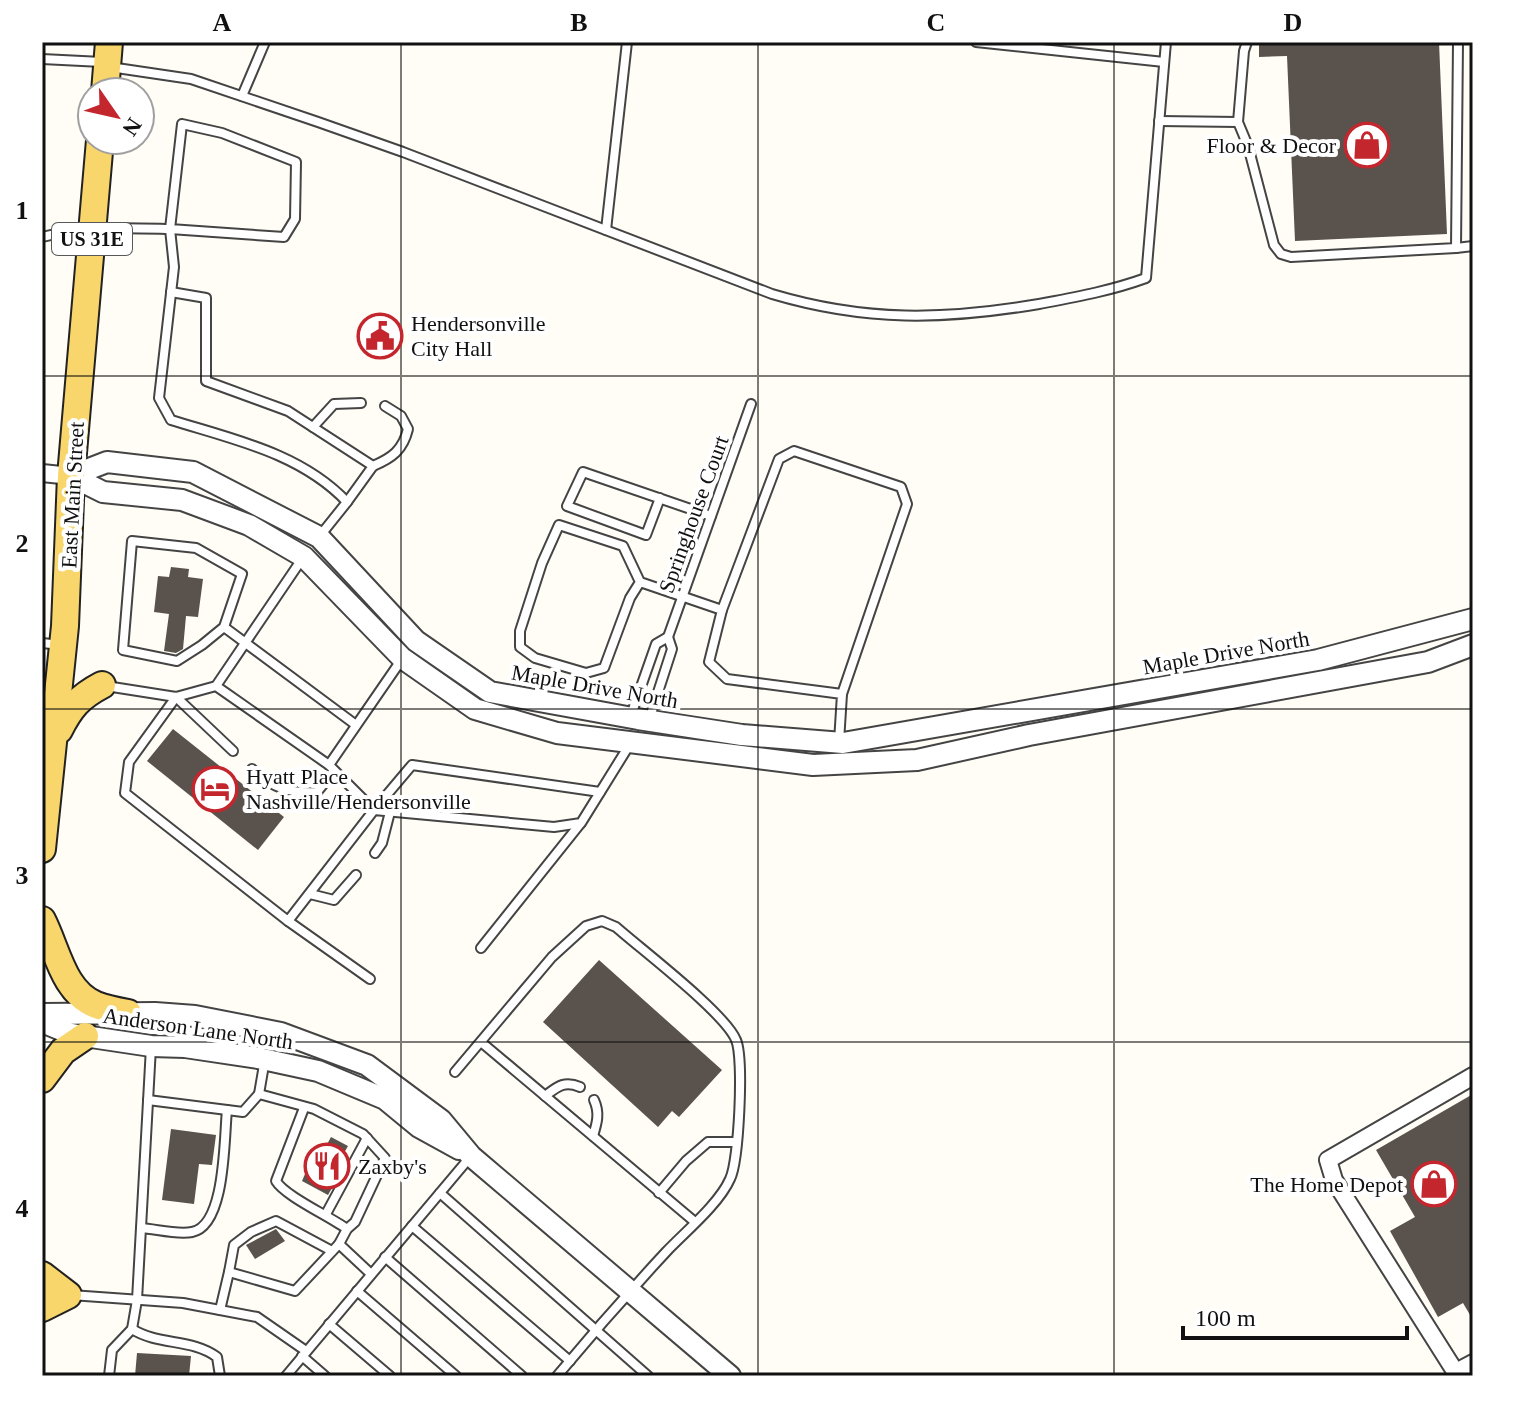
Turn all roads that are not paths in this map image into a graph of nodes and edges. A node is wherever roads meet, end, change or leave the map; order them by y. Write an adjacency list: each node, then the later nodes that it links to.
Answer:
1 (265, 42): 10 (lane)
2 (627, 42): 16 (lane)
3 (976, 42): 8 (lane)
4 (1166, 42): 8 (lane)
5 (1247, 42): 12 (lane)
6 (1458, 42): 19 (lane)
7 (42, 59): 9 (lane)
8 (1164, 62): 11 (lane)
9 (107, 66): 10 (lane)
10 (242, 96): 16 (lane)
11 (1159, 121): 12 (lane); 16 (lane)
12 (1238, 122): 19 (lane)
13 (99, 156): 14 (main road, East Main Street / US 31E)
14 (93, 227): 15 (lane); 17 (lane); 27 (main road, East Main Street / US 31E)
15 (170, 229): 15 (lane); 20 (lane)
16 (606, 230)
17 (42, 237)
18 (1473, 246): 19 (lane)
19 (1456, 248)
20 (171, 292): 24 (lane); 29 (lane)
21 (361, 403): 24 (lane)
22 (751, 404): 30 (lane, Springhouse Court)
23 (385, 406): 25 (lane)
24 (313, 427): 25 (lane)
25 (373, 466): 29 (lane)
26 (42, 473): 27 (street)
27 (71, 476): 31 (street, Maple Drive North); 32 (street, Maple Drive North); 40 (main road, East Main Street / US 31E)
28 (660, 498): 28 (lane); 30 (lane)
29 (347, 502): 31 (lane)
30 (711, 516): 34 (lane, Springhouse Court)
31 (319, 537): 32 (street); 39 (street, Maple Drive North)
32 (304, 557): 41 (lane); 43 (street, Maple Drive North)
33 (640, 582): 33 (lane); 34 (lane)
34 (682, 596): 35 (lane); 38 (lane, Springhouse Court)
35 (722, 610): 47 (lane); 47 (lane)
36 (1473, 619): 44 (street, Maple Drive North)
37 (224, 627): 37 (lane); 41 (lane)
38 (668, 637): 50 (lane); 50 (lane)
39 (416, 641): 43 (street); 50 (street, Maple Drive North)
40 (52, 644): 45 (main road); 53 (main road, East Main Street / US 31E)
41 (245, 644): 46 (lane); 51 (lane)
42 (1473, 645): 44 (street, Maple Drive North)
43 (402, 658): 51 (lane); 54 (street, Maple Drive North)
44 (1319, 670): 49 (street, Maple Drive North); 52 (street, Maple Drive North)
45 (102, 685): 48 (lane); 53 (main road)
46 (216, 686): 48 (lane); 58 (lane)
47 (842, 694): 55 (lane)
48 (176, 697): 56 (lane); 69 (lane)
49 (1024, 713): 52 (street); 55 (street, Maple Drive North)
50 (639, 719): 54 (street); 55 (street, Maple Drive North)
51 (356, 725): 58 (lane)
52 (1029, 735): 57 (street, Maple Drive North)
53 (47, 743): 64 (main road, East Main Street / US 31E)
54 (631, 743): 57 (street, Maple Drive North); 60 (lane)
55 (841, 743): 57 (street)
56 (233, 751)
57 (842, 765)
58 (332, 768): 59 (lane); 61 (lane)
59 (252, 769)
60 (600, 792): 61 (lane); 63 (lane)
61 (374, 810): 62 (lane); 67 (lane)
62 (390, 812): 63 (lane); 65 (lane)
63 (581, 823): 70 (lane)
64 (43, 836)
65 (375, 853)
66 (356, 875): 67 (lane)
67 (310, 894): 69 (lane)
68 (42, 920): 72 (main road)
69 (288, 921): 71 (lane)
70 (481, 948)
71 (370, 979)
72 (128, 1013): 73 (street, Anderson Lane North); 92 (street, Anderson Lane North)
73 (42, 1014)
74 (42, 1022): 75 (street, Anderson Lane North)
75 (85, 1036): 77 (street, Anderson Lane North); 81 (main road)
76 (481, 1042): 79 (lane); 84 (lane); 91 (lane)
77 (151, 1046): 78 (street, Anderson Lane North); 85 (lane)
78 (265, 1059): 83 (lane); 92 (street, Anderson Lane North)
79 (455, 1072)
80 (1473, 1076): 117 (street)
81 (42, 1079)
82 (580, 1087): 84 (lane)
83 (259, 1094): 87 (lane); 88 (lane)
84 (545, 1096): 89 (lane)
85 (148, 1100): 88 (lane); 98 (lane)
86 (594, 1100): 89 (lane)
87 (304, 1108): 90 (lane); 95 (lane)
88 (227, 1110): 98 (lane)
89 (593, 1136): 94 (lane)
90 (367, 1138): 95 (lane); 99 (lane)
91 (737, 1142): 94 (lane); 96 (lane)
92 (471, 1156): 93 (lane); 105 (street, Anderson Lane North)
93 (440, 1193): 97 (lane); 113 (lane)
94 (659, 1193): 96 (lane)
95 (326, 1214): 99 (lane)
96 (695, 1222): 105 (lane)
97 (412, 1226): 101 (lane); 115 (lane)
98 (141, 1228): 108 (lane)
99 (347, 1229): 100 (lane)
100 (335, 1248): 102 (lane); 102 (lane); 103 (lane)
101 (385, 1257): 103 (lane); 124 (lane)
102 (229, 1272): 110 (lane)
103 (371, 1274): 106 (lane)
104 (42, 1275): 107 (main road)
105 (630, 1290): 113 (lane); 127 (street, Anderson Lane North)
106 (357, 1291): 111 (lane); 123 (lane)
107 (68, 1295): 108 (lane); 109 (main road)
108 (137, 1300): 110 (lane); 112 (lane)
109 (42, 1308)
110 (220, 1310): 114 (lane)
111 (329, 1324): 114 (lane); 122 (lane)
112 (132, 1329): 118 (lane); 119 (lane)
113 (596, 1330): 115 (lane); 126 (lane)
114 (304, 1353): 120 (lane); 121 (lane)
115 (570, 1361): 125 (lane)
116 (1473, 1363): 117 (street)
117 (1457, 1374)
118 (109, 1376)
119 (220, 1376)
120 (286, 1376)
121 (325, 1376)
122 (390, 1376)
123 (456, 1376)
124 (522, 1376)
125 (557, 1376)
126 (648, 1376)
127 (730, 1376)

